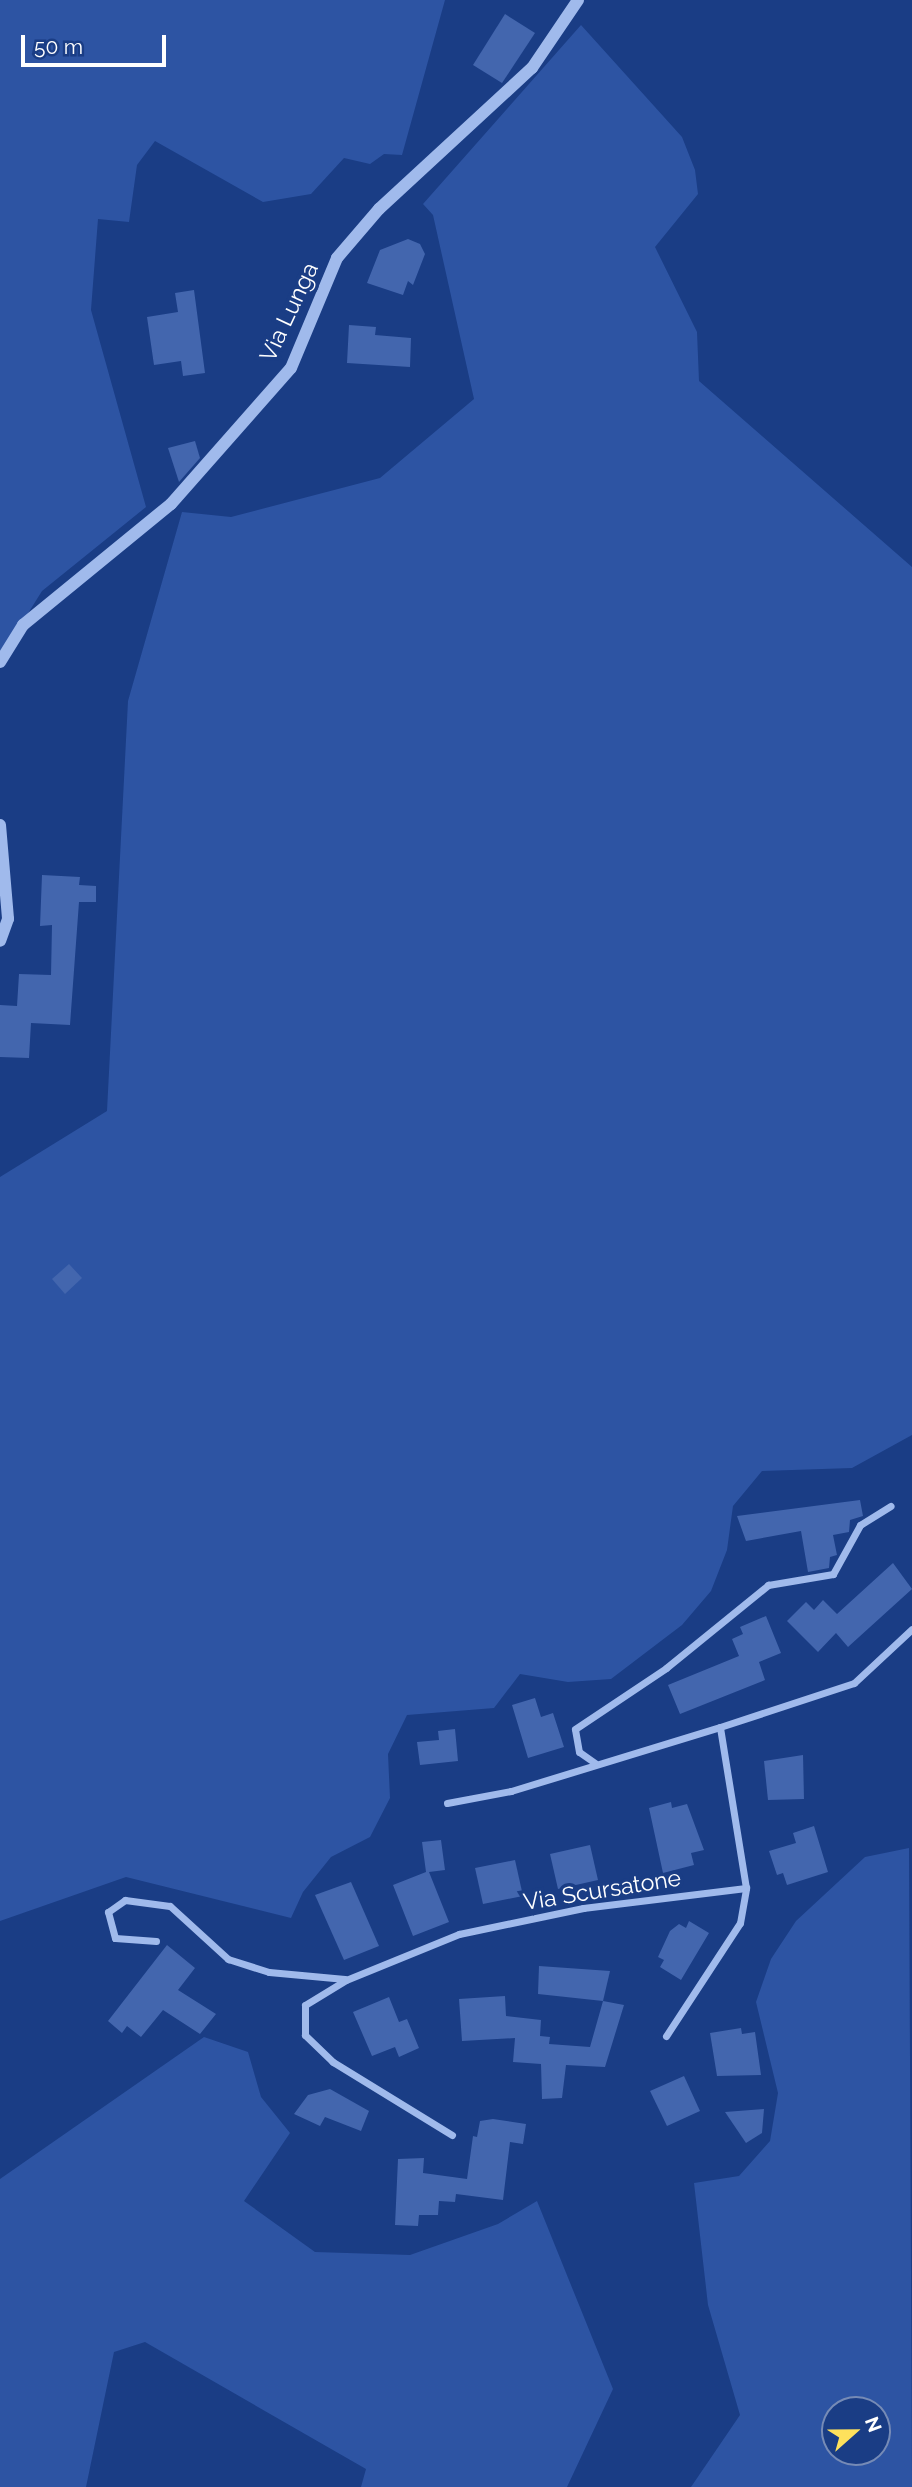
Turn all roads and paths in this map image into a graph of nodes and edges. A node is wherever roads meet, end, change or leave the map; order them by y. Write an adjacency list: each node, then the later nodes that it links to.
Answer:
1 (578, 0): 2 (street, Via Lunga)
2 (0, 663)
3 (0, 825): 4 (street)
4 (0, 941)
5 (890, 1506): 8 (street)
6 (912, 1629): 7 (street)
7 (720, 1727): 8 (street); 10 (street)
8 (595, 1763): 9 (street)
9 (447, 1803)
10 (746, 1888): 12 (street, Via Scursatone); 13 (street)
11 (156, 1941): 12 (street)
12 (346, 1980): 14 (street, Via Scursatone)
13 (666, 2036)
14 (452, 2135)

